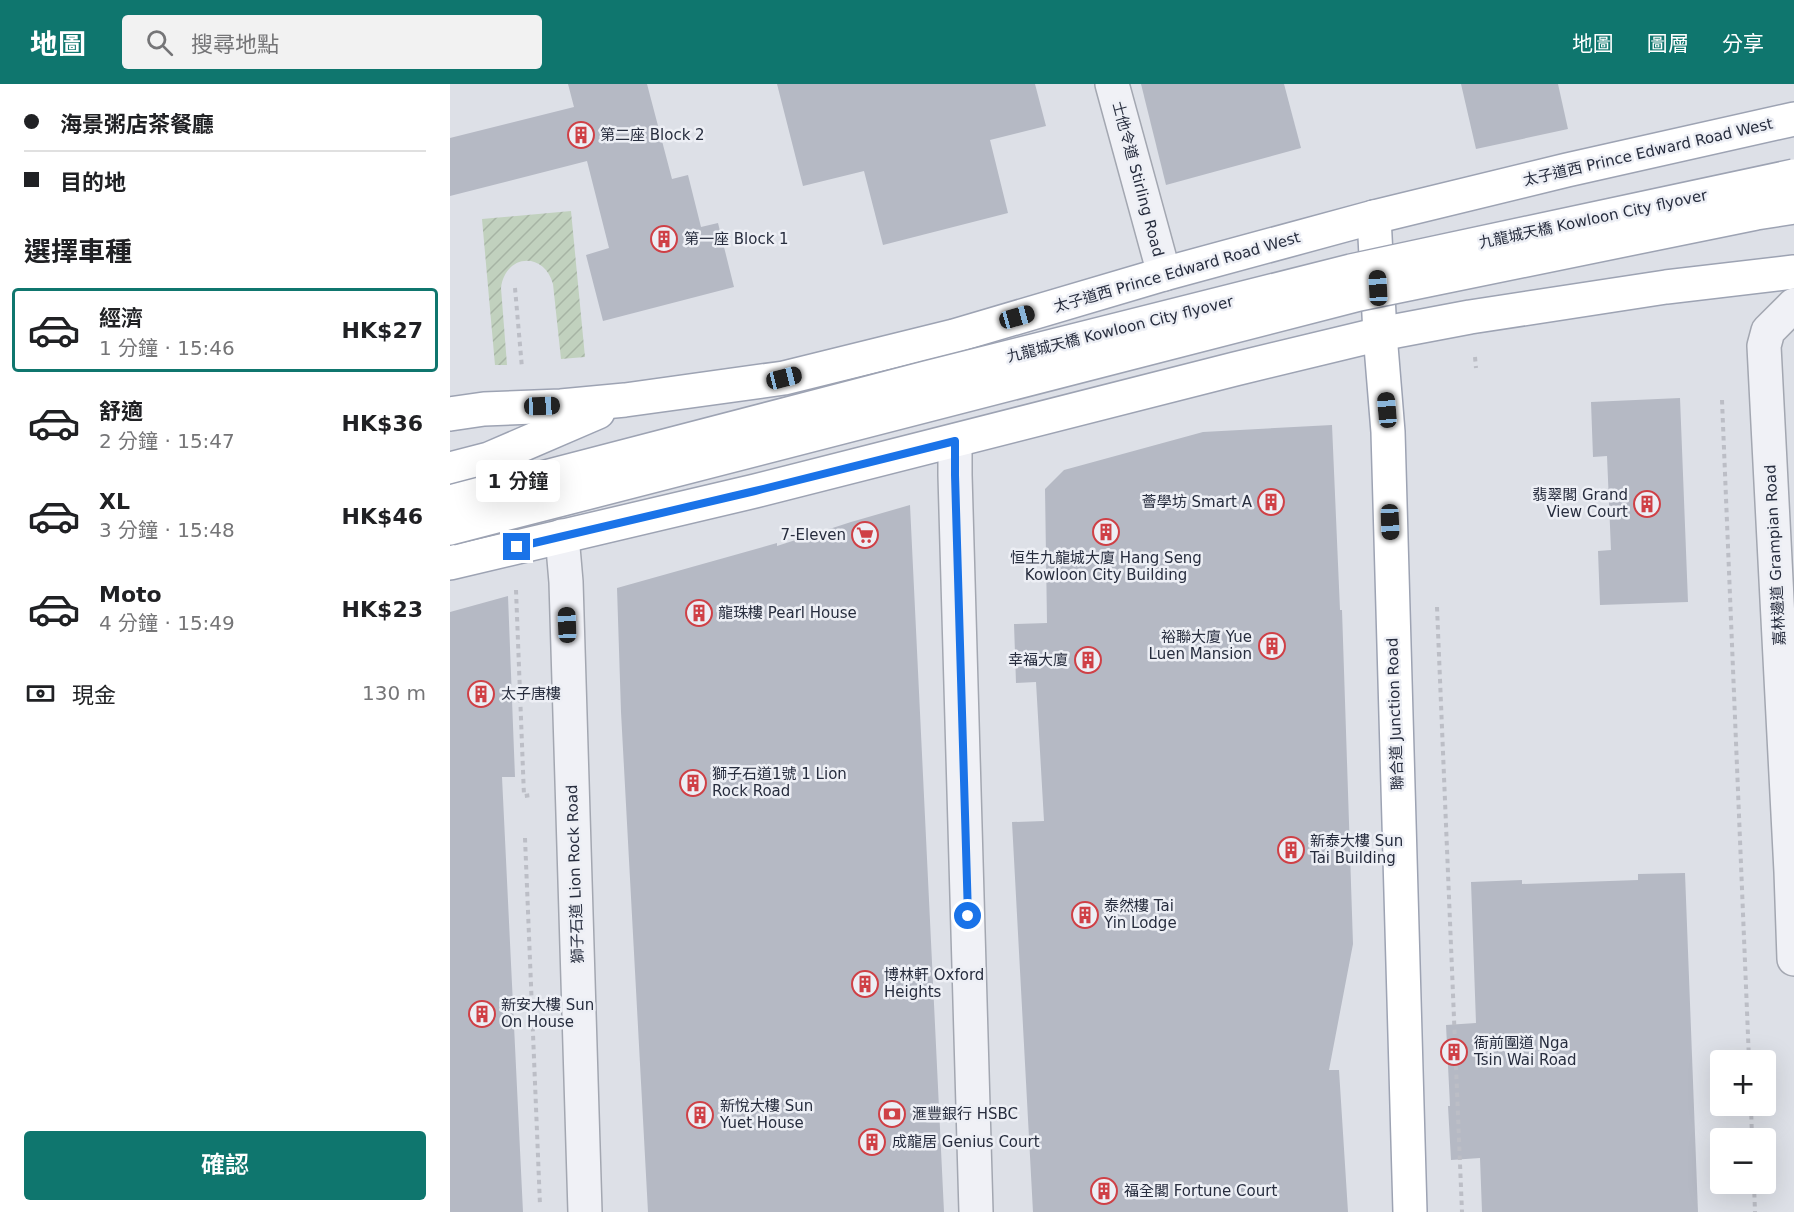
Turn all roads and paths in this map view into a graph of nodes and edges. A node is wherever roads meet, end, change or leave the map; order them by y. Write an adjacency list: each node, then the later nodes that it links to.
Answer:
1 (1112, 84): 7 (street, 士他令道 Stirling Road)
2 (1794, 118): 5 (main road, 太子道西 Prince Edward Road West)
3 (1794, 176): 17 (main road, 九龍城天橋 Kowloon City flyover, bridge)
4 (1794, 207): 18 (main road, 九龍城天橋 Kowloon City flyover, bridge)
5 (1374, 217): 7 (main road, 太子道西 Prince Edward Road West); 10 (main road, 聯合道 Junction Road)
6 (1794, 272): 10 (main road)
7 (1164, 274): 12 (main road, 太子道西 Prince Edward Road West)
8 (515, 288): 11 (path)
9 (1794, 305): 25 (street, 嘉林邊道 Grampian Road)
10 (1380, 334): 15 (main road); 32 (main road, 聯合道 Junction Road)
11 (523, 376)
12 (625, 400): 14 (main road, 太子道西 Prince Edward Road West); 16 (main road)
13 (1722, 400): 27 (path)
14 (450, 414)
15 (955, 441): 19 (main road); 31 (street)
16 (450, 469)
17 (450, 502)
18 (450, 528)
19 (562, 536): 20 (main road); 30 (street, 獅子石道 Lion Rock Road)
20 (450, 563)
21 (516, 589): 23 (path)
22 (1437, 606): 33 (path)
23 (535, 795)
24 (525, 838): 29 (path)
25 (1793, 872): 26 (street, 嘉林邊道 Grampian Road)
26 (1794, 960)
27 (1749, 1050)
28 (1754, 1194): 34 (path)
29 (541, 1212)
30 (585, 1212)
31 (976, 1212)
32 (1410, 1212)
33 (1462, 1212)
34 (1755, 1212)

